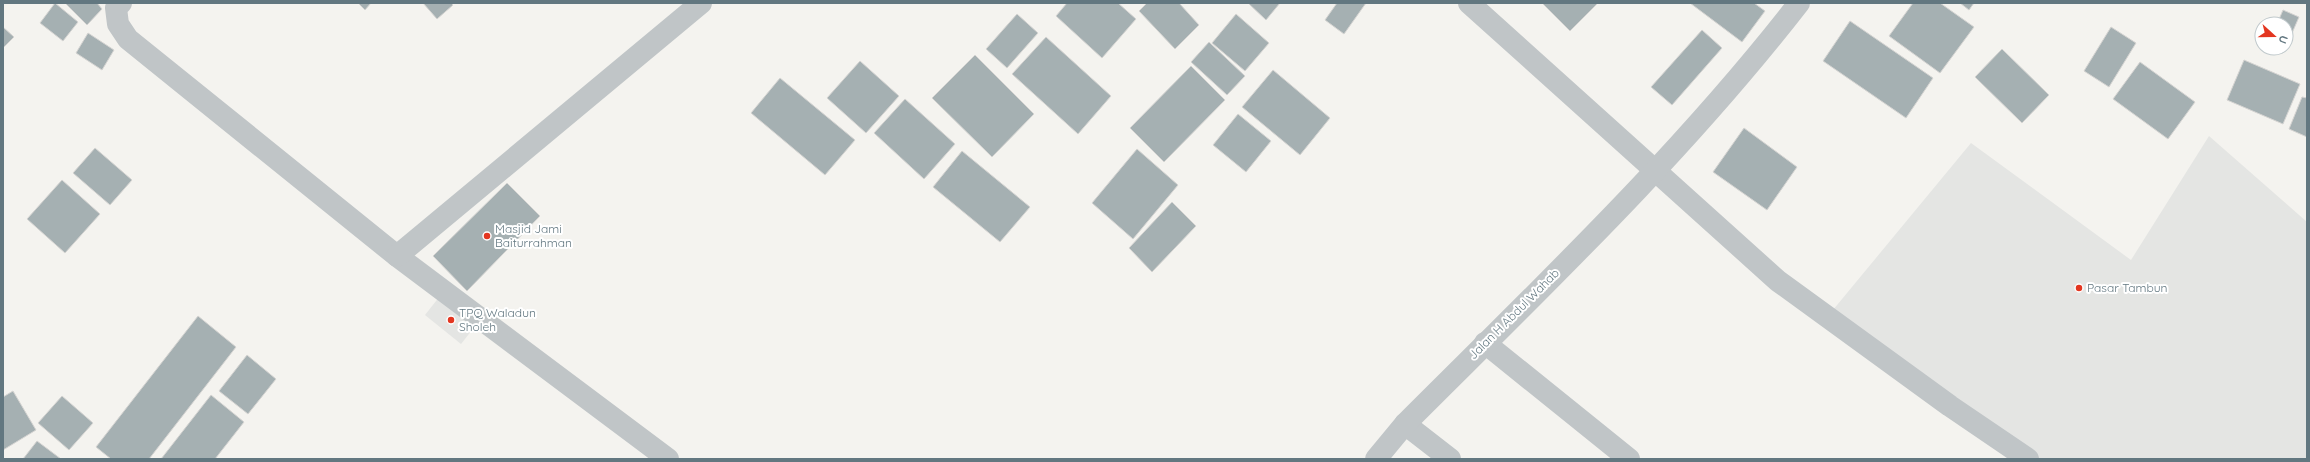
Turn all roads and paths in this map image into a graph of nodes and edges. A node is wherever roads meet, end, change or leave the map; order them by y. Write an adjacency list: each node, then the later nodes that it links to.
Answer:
1 (121, 3): 6 (street)
2 (701, 3): 6 (street)
3 (1469, 3): 5 (street)
4 (1799, 3): 5 (street, Jalan H Abdul Wahab)
5 (1655, 172): 7 (street, Jalan H Abdul Wahab); 13 (street)
6 (397, 256): 9 (street)
7 (1486, 344): 8 (street, Jalan H Abdul Wahab); 12 (street)
8 (1405, 424): 10 (street, Jalan H Abdul Wahab); 11 (street)
9 (668, 459)
10 (1376, 459)
11 (1450, 459)
12 (1629, 459)
13 (2028, 459)

